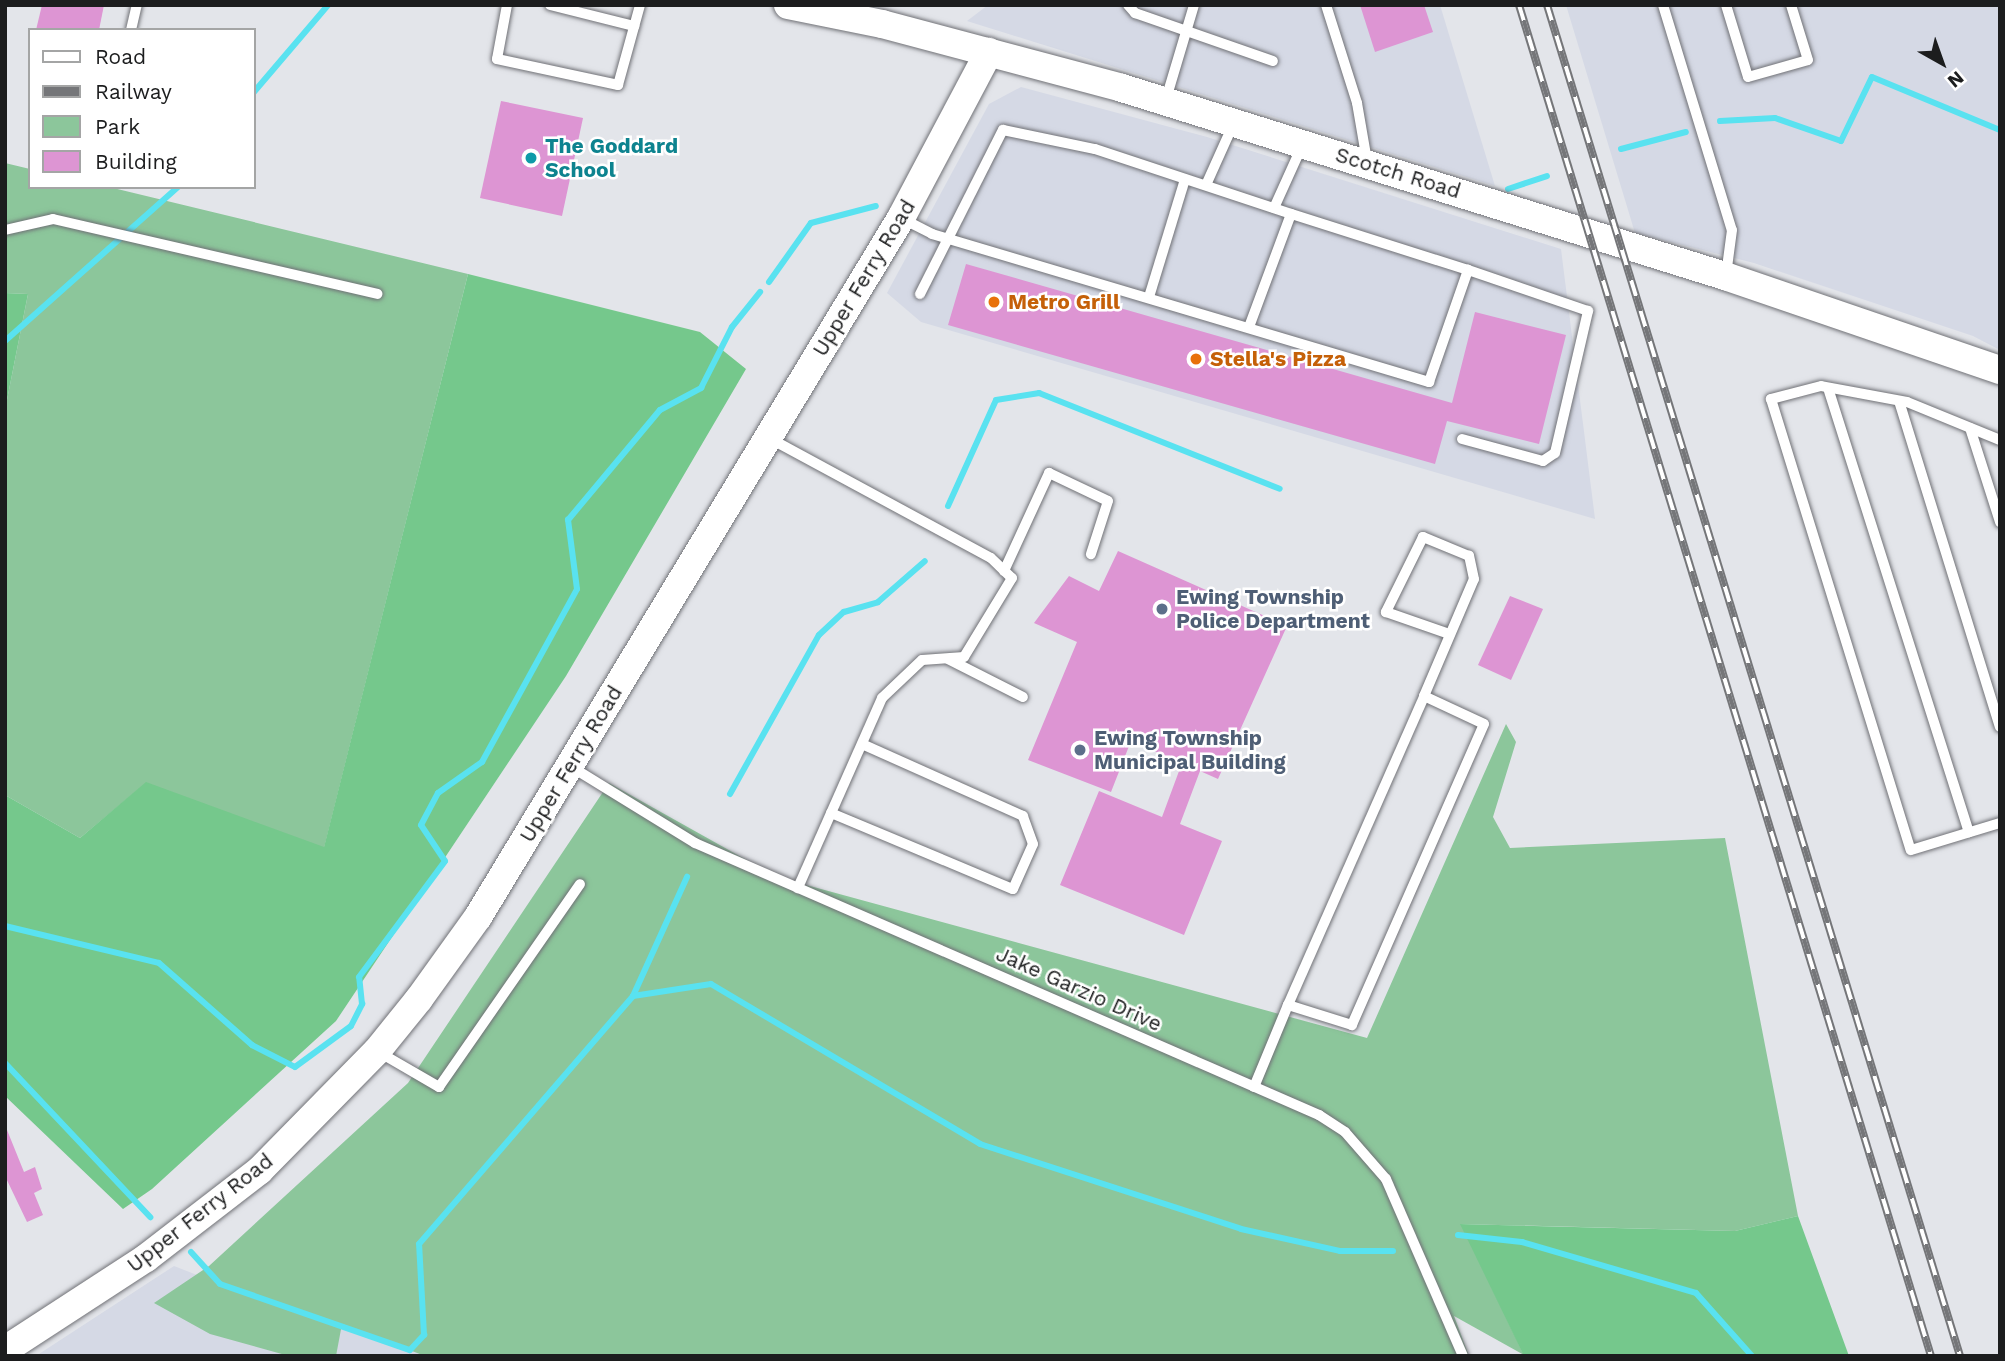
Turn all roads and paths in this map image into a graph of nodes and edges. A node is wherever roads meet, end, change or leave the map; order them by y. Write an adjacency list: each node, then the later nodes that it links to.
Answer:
1 (137, 5): 13 (lane)
2 (507, 5): 12 (lane)
3 (550, 5): 12 (lane)
4 (639, 5): 12 (lane)
5 (788, 5): 15 (main road, Scotch Road)
6 (1128, 5): 14 (lane)
7 (1194, 5): 14 (lane)
8 (1326, 5): 20 (lane)
9 (1662, 5): 29 (lane)
10 (1726, 5): 11 (lane)
11 (1791, 5)
12 (634, 26)
13 (131, 28)
14 (1186, 31): 16 (lane); 17 (lane)
15 (989, 52): 17 (main road, Scotch Road); 25 (main road, Upper Ferry Road)
16 (1273, 61)
17 (1165, 102): 18 (main road, Scotch Road)
18 (1234, 122): 19 (main road, Scotch Road); 22 (lane)
19 (1303, 144): 20 (main road, Scotch Road); 23 (lane)
20 (1367, 164): 29 (main road, Scotch Road)
21 (1185, 178): 22 (lane); 27 (lane); 32 (lane)
22 (1206, 185): 23 (lane)
23 (1274, 208): 24 (lane)
24 (1291, 214): 28 (lane); 33 (lane)
25 (901, 218): 27 (lane); 38 (main road, Upper Ferry Road)
26 (5, 230): 31 (lane)
27 (947, 238): 30 (lane); 32 (lane)
28 (1468, 270): 33 (lane); 39 (lane)
29 (1725, 276): 34 (main road, Scotch Road)
30 (920, 294)
31 (377, 295)
32 (1149, 297): 33 (lane)
33 (1249, 327)
34 (2000, 370)
35 (1828, 388): 36 (lane); 53 (lane); 53 (lane)
36 (1899, 401): 37 (lane); 48 (lane)
37 (1970, 428): 40 (lane); 41 (lane)
38 (769, 438): 43 (lane); 50 (main road, Upper Ferry Road)
39 (1462, 439)
40 (2000, 440)
41 (2000, 522)
42 (1091, 554): 43 (lane)
43 (1004, 571): 45 (lane)
44 (1449, 634): 44 (lane); 46 (lane)
45 (946, 658): 47 (lane); 49 (lane)
46 (1424, 696): 56 (lane); 56 (lane)
47 (1023, 697)
48 (2000, 727)
49 (862, 744): 51 (lane); 51 (lane)
50 (570, 766): 55 (lane, Jake Garzio Drive); 57 (main road, Upper Ferry Road)
51 (831, 813): 55 (lane)
52 (2000, 822): 53 (lane)
53 (1969, 832)
54 (580, 884): 57 (lane)
55 (799, 888): 58 (lane, Jake Garzio Drive)
56 (1288, 1005): 58 (lane)
57 (377, 1051): 59 (main road, Upper Ferry Road)
58 (1254, 1087): 60 (lane, Jake Garzio Drive)
59 (5, 1350)
60 (1463, 1356)

